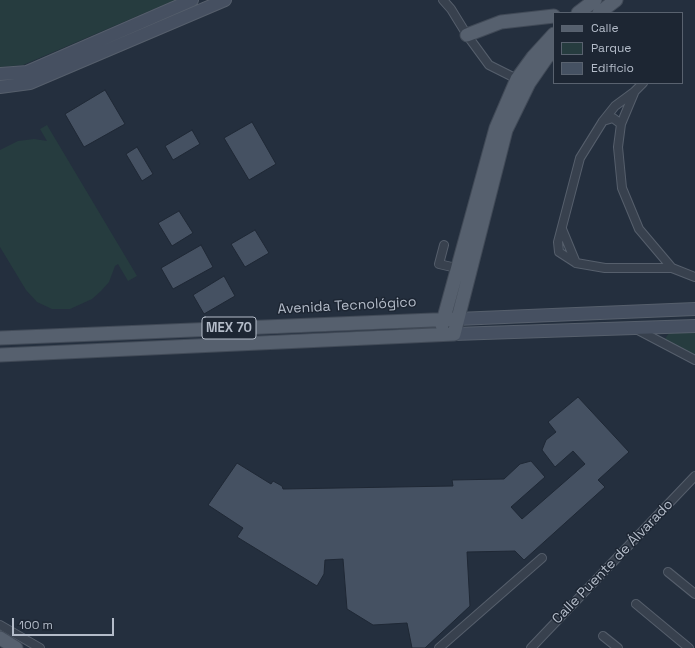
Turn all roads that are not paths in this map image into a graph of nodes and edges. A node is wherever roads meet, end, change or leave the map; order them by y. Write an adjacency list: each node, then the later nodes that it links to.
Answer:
1 (192, 0): 12 (main road)
2 (225, 0): 15 (main road)
3 (443, 0): 9 (street)
4 (595, 0): 6 (main road)
5 (616, 0): 7 (main road)
6 (577, 12)
7 (600, 12)
8 (553, 16): 9 (main road)
9 (467, 35): 13 (street)
10 (553, 35): 13 (main road)
11 (553, 52): 13 (main road)
12 (0, 74)
13 (523, 81): 22 (main road); 27 (main road)
14 (642, 84): 16 (street)
15 (0, 86)
16 (634, 92): 17 (street); 18 (street)
17 (603, 121): 18 (street); 19 (street)
18 (621, 124): 23 (street)
19 (562, 229): 21 (street); 21 (street)
20 (444, 245): 22 (street)
21 (576, 263): 23 (street)
22 (456, 268): 26 (main road)
23 (672, 268): 24 (street)
24 (695, 277)
25 (695, 309): 27 (main road, Avenida Tecnológico / MEX 70)
26 (444, 318): 27 (main road, Avenida Tecnológico / MEX 70); 31 (main road); 33 (main road, Avenida Tecnológico / MEX 70)
27 (457, 319): 32 (main road)
28 (695, 326): 29 (main road, MEX 70)
29 (668, 327): 30 (main road, MEX 70); 34 (street)
30 (635, 328): 32 (main road, MEX 70); 34 (street)
31 (439, 334): 32 (main road, MEX 70); 35 (main road, MEX 70)
32 (454, 334)
33 (0, 338)
34 (666, 345): 36 (street)
35 (0, 355)
36 (695, 360)
37 (695, 476): 48 (street, Calle Puente de Álvarado)
38 (542, 558): 47 (street)
39 (668, 572): 40 (street)
40 (695, 594)
41 (636, 604): 50 (street)
42 (0, 624): 46 (street)
43 (603, 636): 49 (street)
44 (0, 638): 45 (main road)
45 (16, 648)
46 (40, 648)
47 (439, 648)
48 (531, 648)
49 (618, 648)
50 (689, 648)

